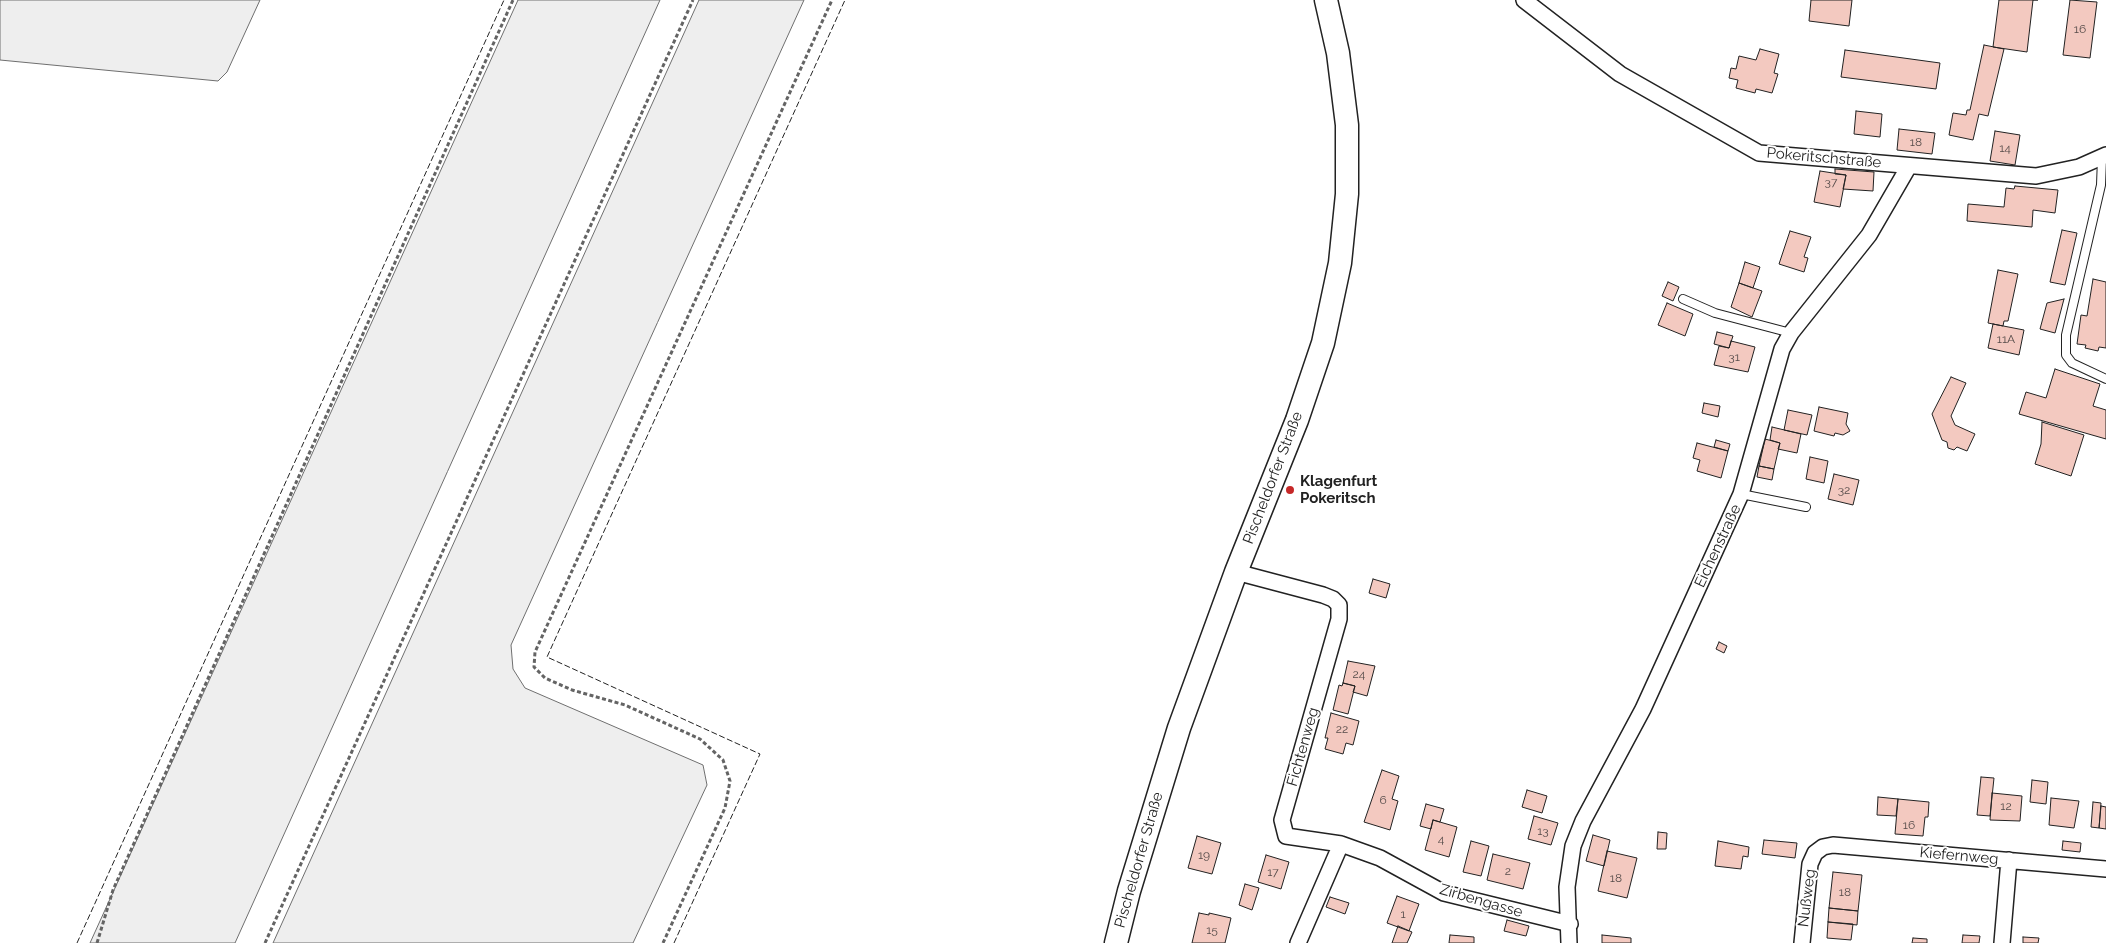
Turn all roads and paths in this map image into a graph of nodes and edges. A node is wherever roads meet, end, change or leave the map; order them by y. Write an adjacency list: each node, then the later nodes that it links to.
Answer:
1 (513, 0): 19 (path)
2 (693, 0): 20 (path)
3 (832, 0): 21 (path)
4 (1326, 0): 13 (main road, Pischeldorfer Straße)
5 (1524, 0): 7 (street, Pokeritschstraße)
6 (2104, 157): 7 (street, Pokeritschstraße); 10 (lane)
7 (1910, 166): 9 (street, Eichenstraße)
8 (1683, 298): 9 (lane)
9 (1791, 332): 11 (street, Eichenstraße)
10 (2106, 379)
11 (1741, 494): 12 (lane); 18 (street, Eichenstraße)
12 (1806, 507)
13 (1236, 572): 14 (street, Fichtenweg); 22 (main road, Pischeldorfer Straße)
14 (1341, 844): 18 (street, Zirbengasse); 23 (street)
15 (1815, 853): 16 (street, Kiefernweg); 25 (street, Nußweg)
16 (2009, 860): 17 (street, Kiefernweg); 26 (street)
17 (2106, 870)
18 (1570, 924): 24 (street, Eichenstraße)
19 (96, 943)
20 (265, 943)
21 (663, 943)
22 (1116, 943)
23 (1298, 943)
24 (1570, 943)
25 (1802, 943)
26 (2002, 943)

